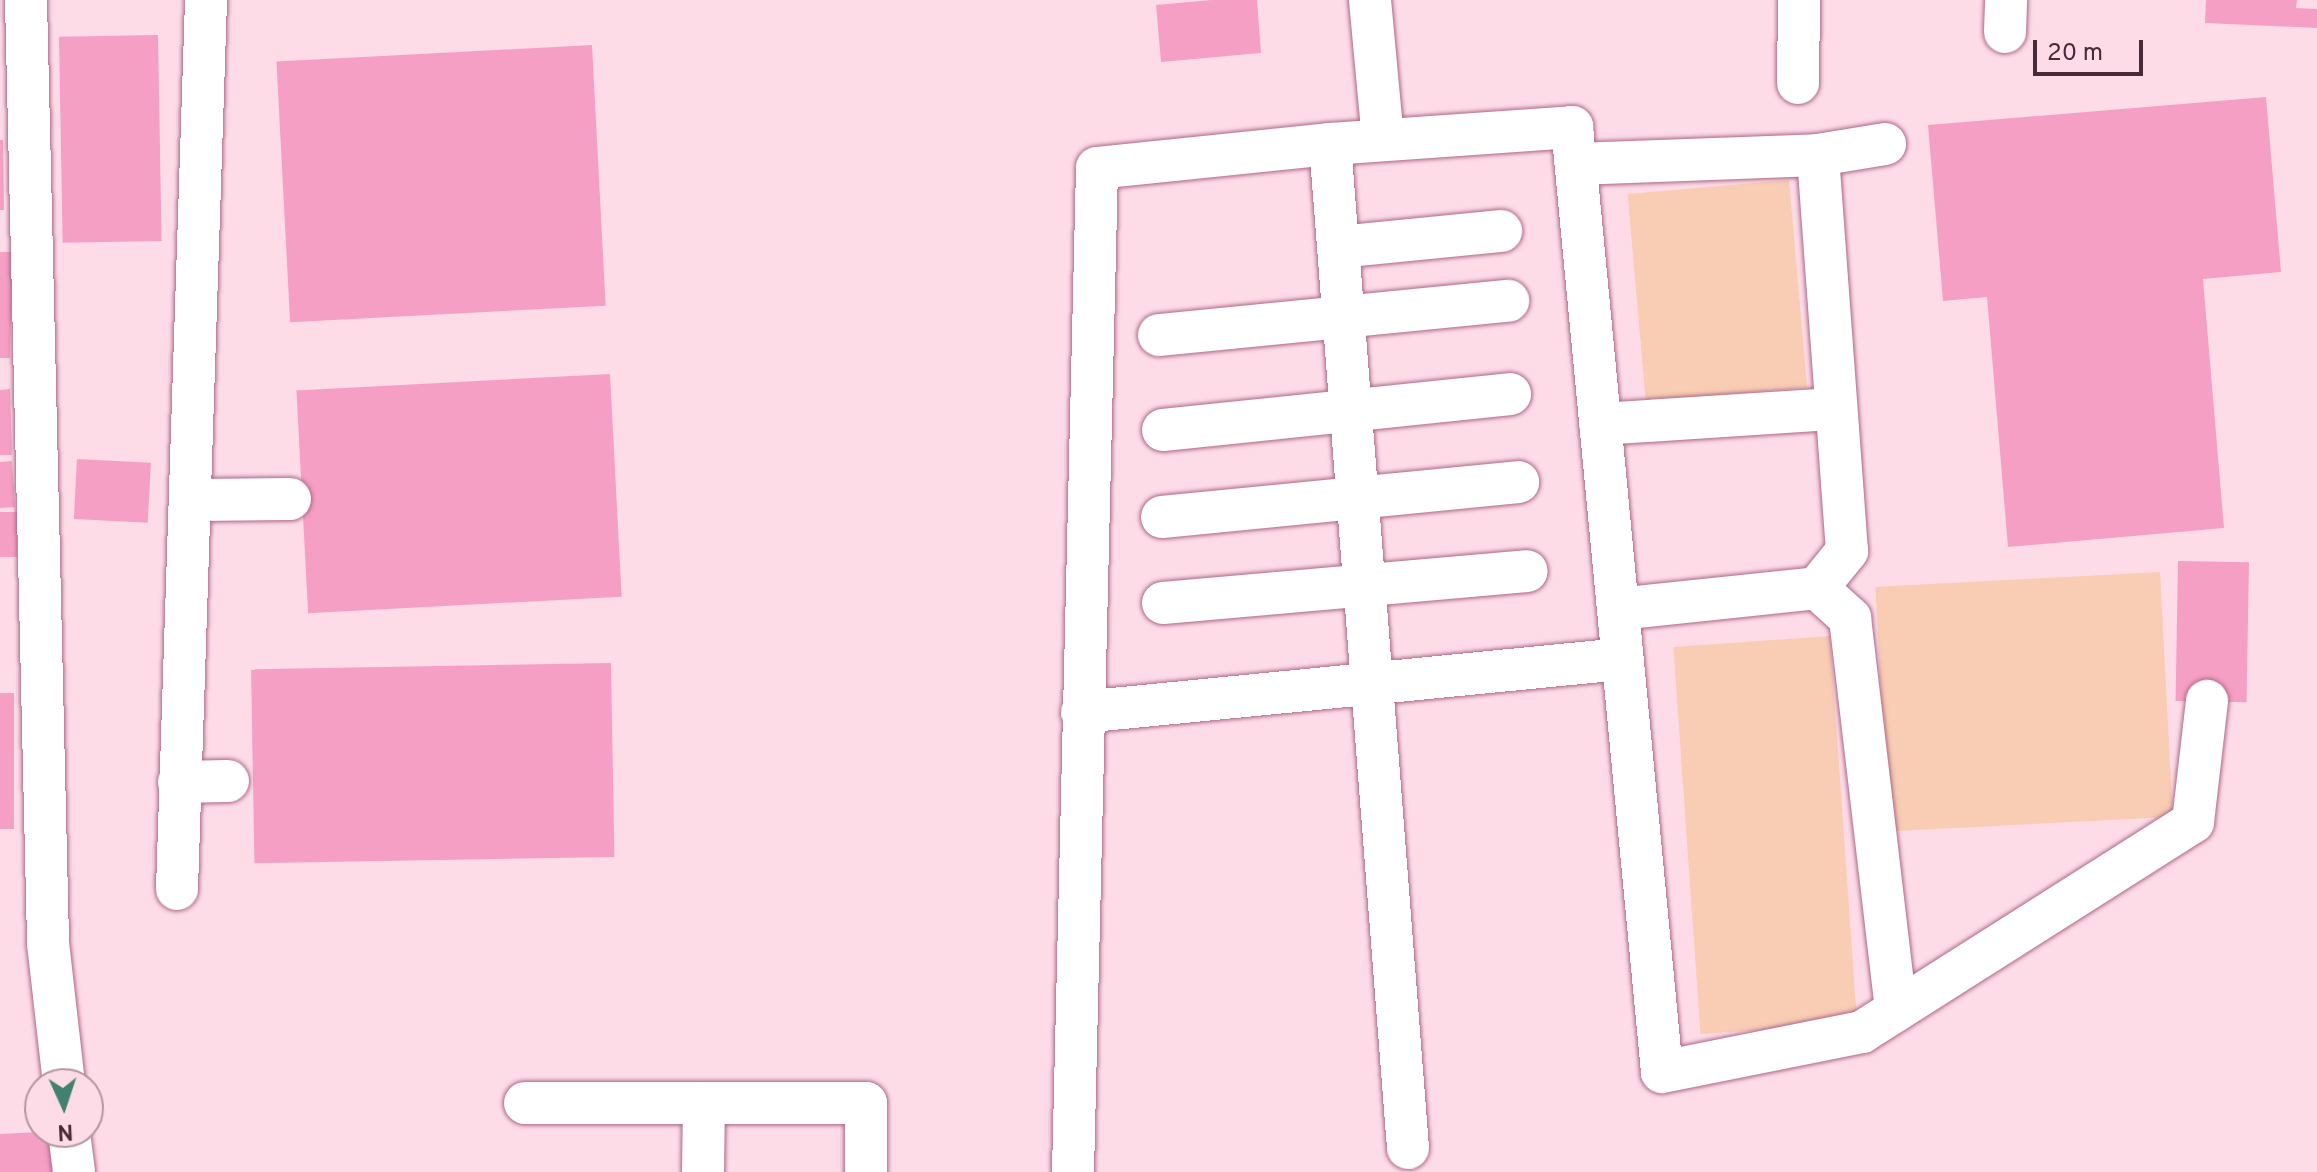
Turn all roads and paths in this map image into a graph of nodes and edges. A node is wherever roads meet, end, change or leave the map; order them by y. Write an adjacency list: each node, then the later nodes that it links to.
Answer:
1 (26, 0): 11 (street)
2 (206, 0): 25 (street)
3 (1370, 0): 6 (street)
4 (1799, 0): 5 (street)
5 (1798, 83)
6 (1383, 139): 7 (street); 10 (street)
7 (1330, 144): 13 (street); 35 (street)
8 (1885, 144): 9 (street)
9 (1818, 155): 10 (street); 19 (street)
10 (1576, 164): 20 (street)
11 (16, 223): 40 (street)
12 (1501, 231): 13 (street)
13 (1338, 247): 15 (street)
14 (1508, 301): 15 (street)
15 (1343, 315): 16 (street); 18 (street)
16 (1159, 335)
17 (1510, 394): 18 (street)
18 (1351, 409): 21 (street); 23 (street)
19 (1835, 409): 20 (street); 29 (street)
20 (1600, 424): 31 (street)
21 (1163, 430)
22 (1518, 482): 23 (street)
23 (1357, 496): 26 (street); 28 (street)
24 (290, 499): 25 (street)
25 (195, 500): 37 (street)
26 (1162, 517)
27 (1527, 571): 28 (street)
28 (1364, 586): 30 (street); 33 (street)
29 (1817, 588): 31 (street); 39 (street)
30 (1163, 603)
31 (1618, 609): 32 (street)
32 (1622, 659): 33 (street); 39 (street)
33 (1372, 681): 35 (street); 44 (street)
34 (2207, 701): 39 (street)
35 (1082, 712): 48 (street)
36 (228, 781): 37 (street)
37 (179, 782): 38 (street)
38 (177, 889)
39 (1896, 1010)
40 (62, 1068)
41 (525, 1103): 42 (street)
42 (704, 1103): 46 (street); 47 (street)
43 (71, 1148): 45 (street)
44 (1408, 1148)
45 (74, 1172)
46 (703, 1172)
47 (866, 1172)
48 (1073, 1172)

